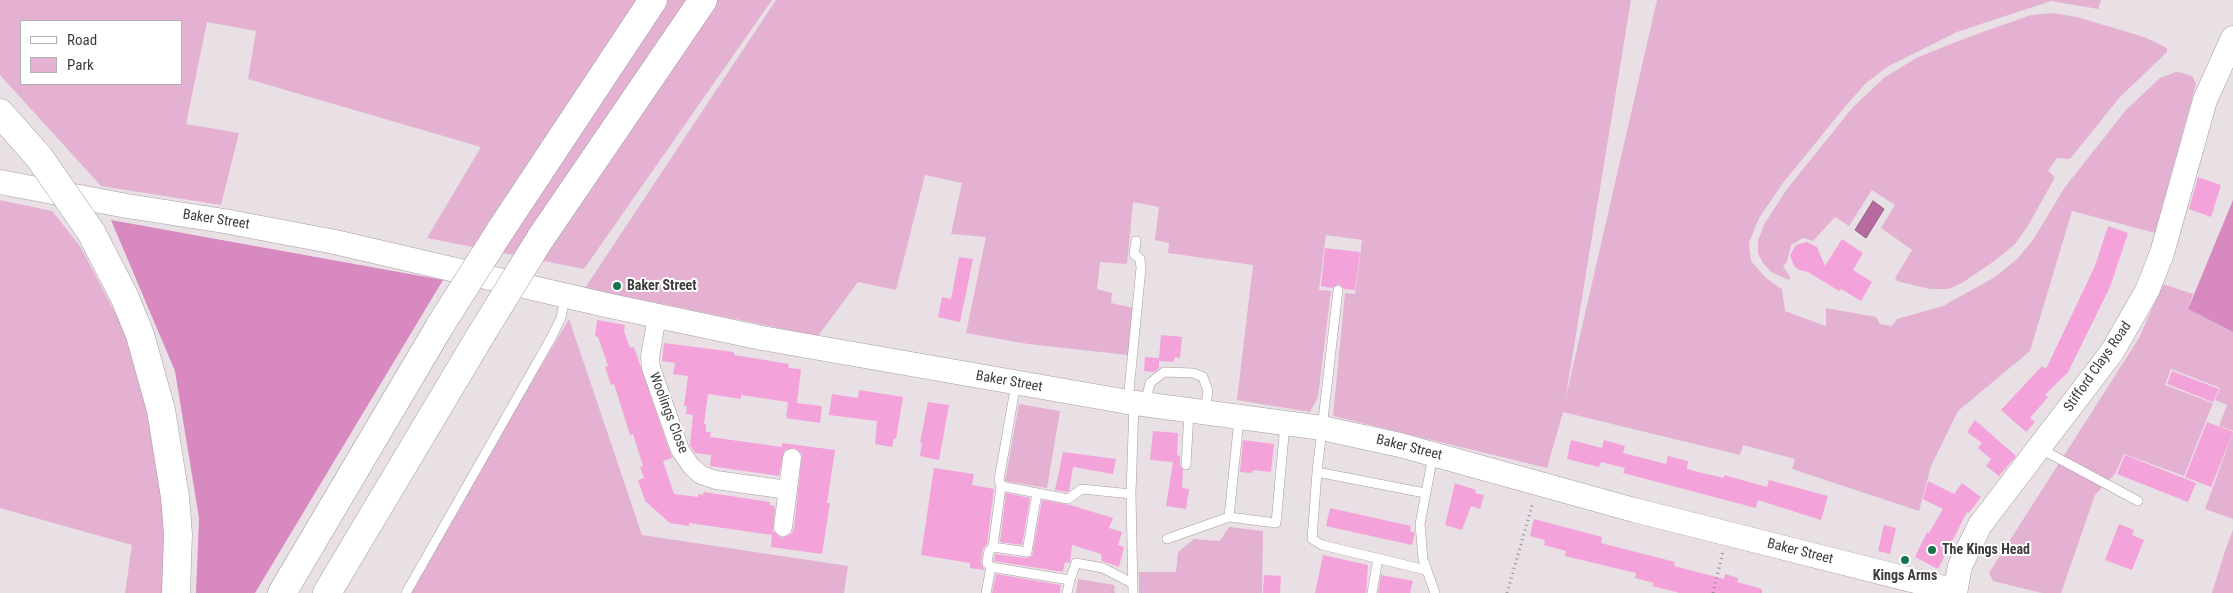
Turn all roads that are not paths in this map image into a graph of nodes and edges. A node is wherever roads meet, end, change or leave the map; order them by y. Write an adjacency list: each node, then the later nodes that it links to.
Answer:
1 (653, 0): 38 (highway, bridge)
2 (702, 0): 39 (highway, bridge)
3 (2233, 38): 16 (main road, Stifford Clays Road)
4 (0, 113): 37 (highway, bridge)
5 (0, 182): 8 (main road, Baker Street)
6 (1136, 241): 11 (lane)
7 (1338, 290): 15 (lane)
8 (566, 295): 9 (main road, Baker Street); 40 (lane)
9 (657, 316): 10 (main road, Baker Street); 22 (street, Woolings Close)
10 (1016, 383): 11 (main road, Baker Street); 21 (lane)
11 (1136, 402): 12 (main road, Baker Street); 12 (lane); 25 (lane)
12 (1197, 410): 13 (main road, Baker Street); 19 (lane)
13 (1240, 416): 14 (main road, Baker Street); 27 (lane)
14 (1285, 423): 15 (main road, Baker Street); 27 (lane)
15 (1322, 428): 17 (main road, Baker Street); 20 (lane)
16 (2038, 448): 26 (lane); 36 (main road, Stifford Clays Road)
17 (1434, 453): 24 (lane); 36 (main road, Baker Street)
18 (792, 458): 22 (street)
19 (1186, 465)
20 (1317, 472): 24 (lane); 31 (lane)
21 (1001, 486): 23 (lane); 30 (lane)
22 (788, 490): 28 (street)
23 (1037, 493): 25 (lane); 30 (lane)
24 (1425, 493): 33 (lane)
25 (1131, 494): 35 (lane)
26 (2138, 501)
27 (1229, 516): 29 (lane)
28 (782, 527)
29 (1166, 539)
30 (992, 546): 32 (lane)
31 (1378, 558): 33 (lane); 44 (lane)
32 (991, 567): 34 (lane); 41 (lane)
33 (1426, 570): 45 (lane)
34 (1070, 580): 35 (lane); 42 (lane)
35 (1132, 583): 43 (lane)
36 (1960, 592)
37 (176, 593)
38 (282, 593)
39 (326, 593)
40 (406, 593)
41 (986, 593)
42 (1068, 593)
43 (1133, 593)
44 (1372, 593)
45 (1435, 593)

